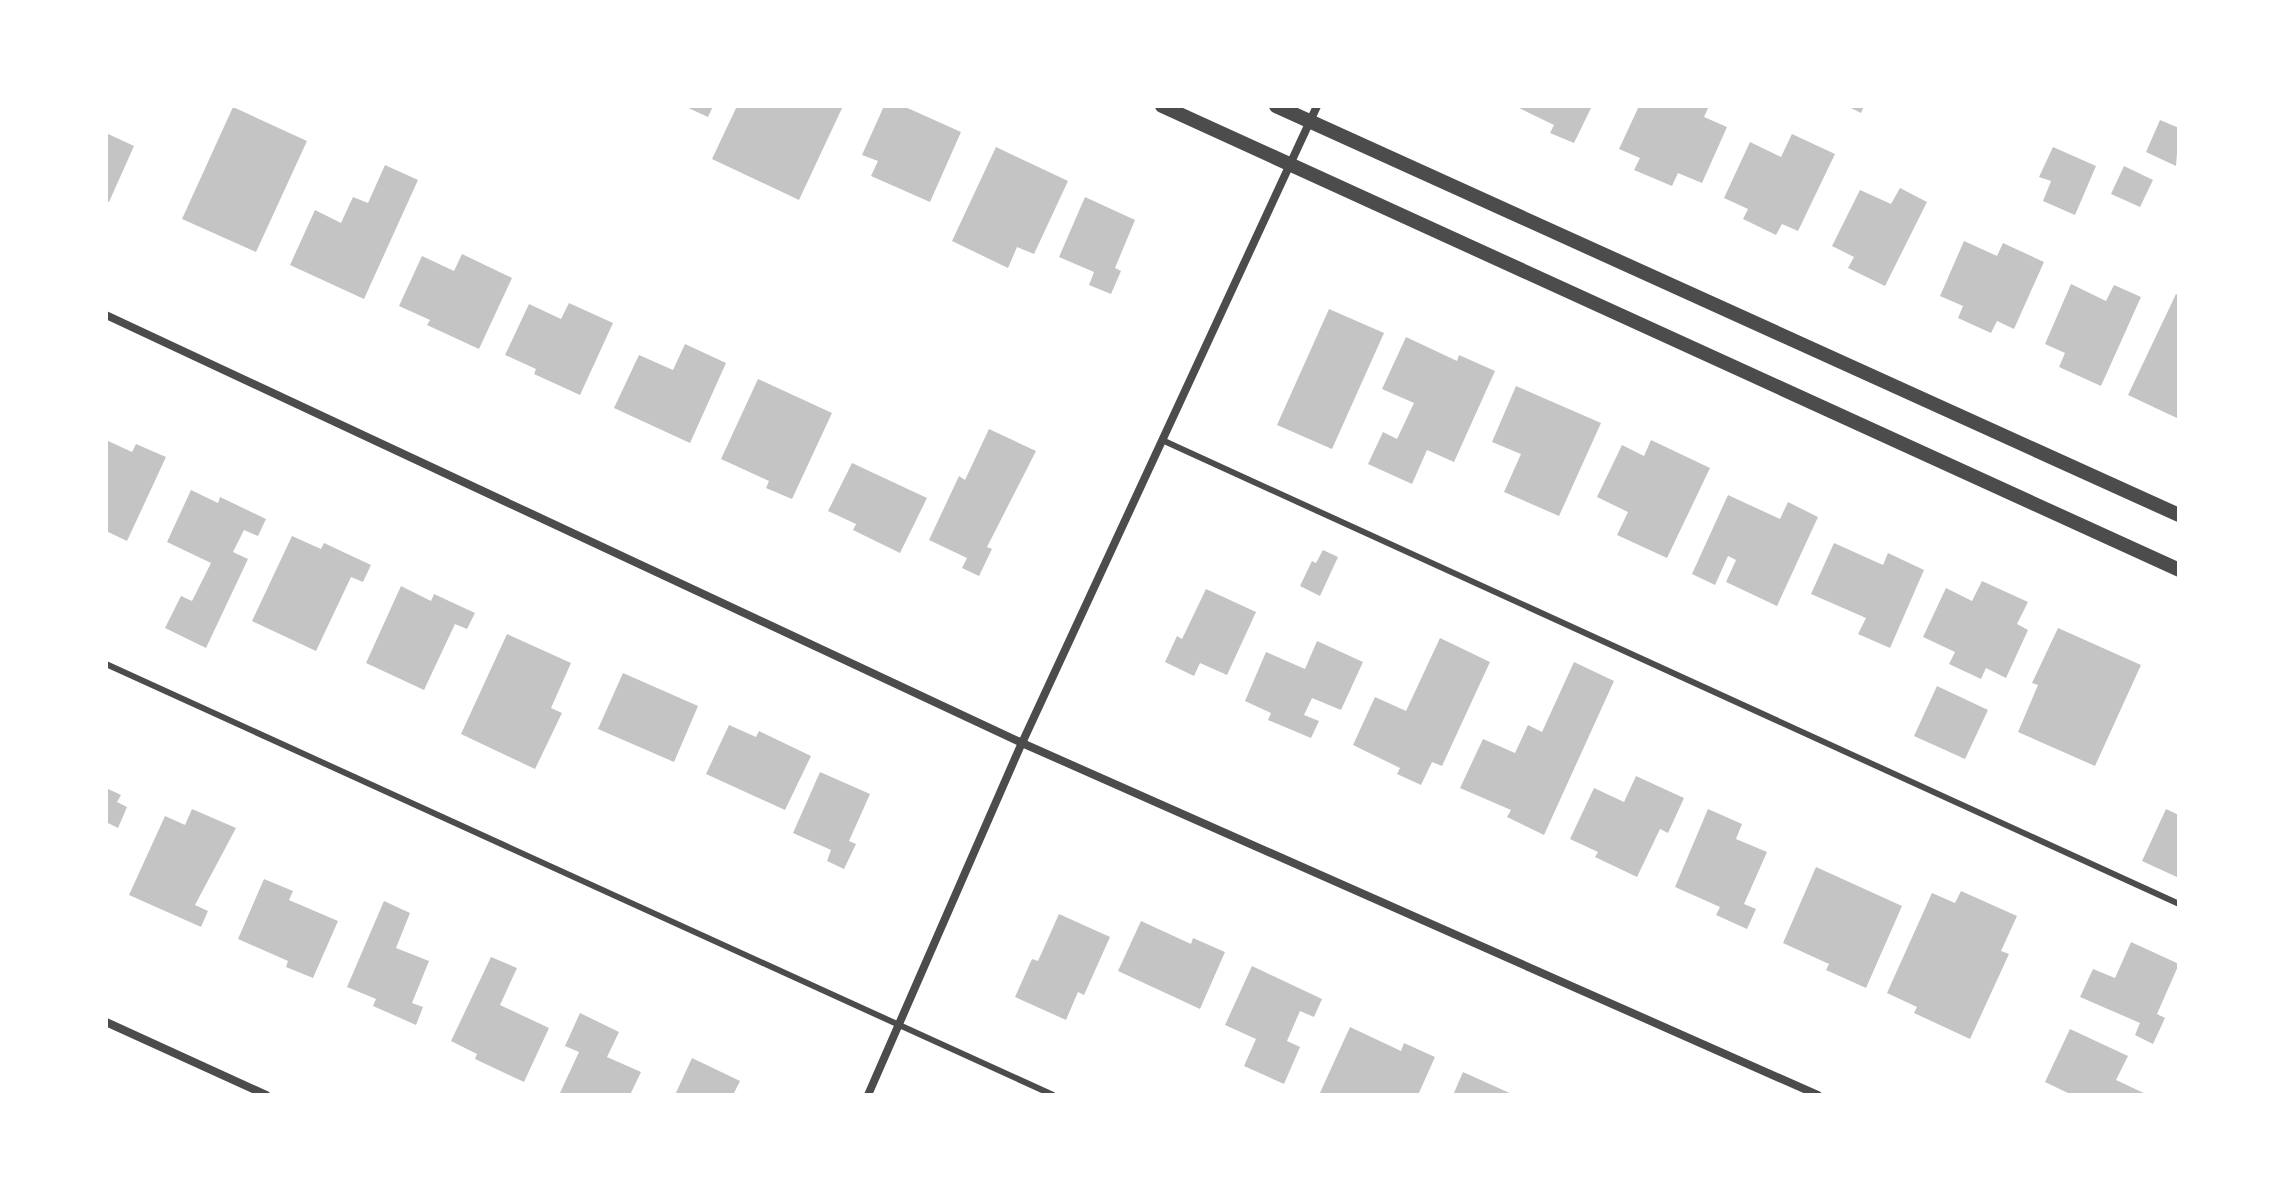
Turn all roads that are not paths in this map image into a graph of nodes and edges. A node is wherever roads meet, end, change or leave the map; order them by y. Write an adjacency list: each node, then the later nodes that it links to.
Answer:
1 (1162, 106): 5 (street)
2 (1276, 106): 4 (street)
3 (1317, 106): 4 (street)
4 (1310, 121): 5 (street); 8 (street)
5 (1290, 164): 7 (street); 9 (street)
6 (106, 315): 11 (street)
7 (1162, 440): 11 (street); 12 (lane)
8 (2179, 515)
9 (2179, 570)
10 (106, 664): 14 (lane)
11 (1022, 743): 14 (street); 18 (street)
12 (2179, 904)
13 (106, 1022): 15 (street)
14 (899, 1025): 16 (street); 17 (lane)
15 (266, 1095)
16 (868, 1095)
17 (1053, 1095)
18 (1818, 1095)

